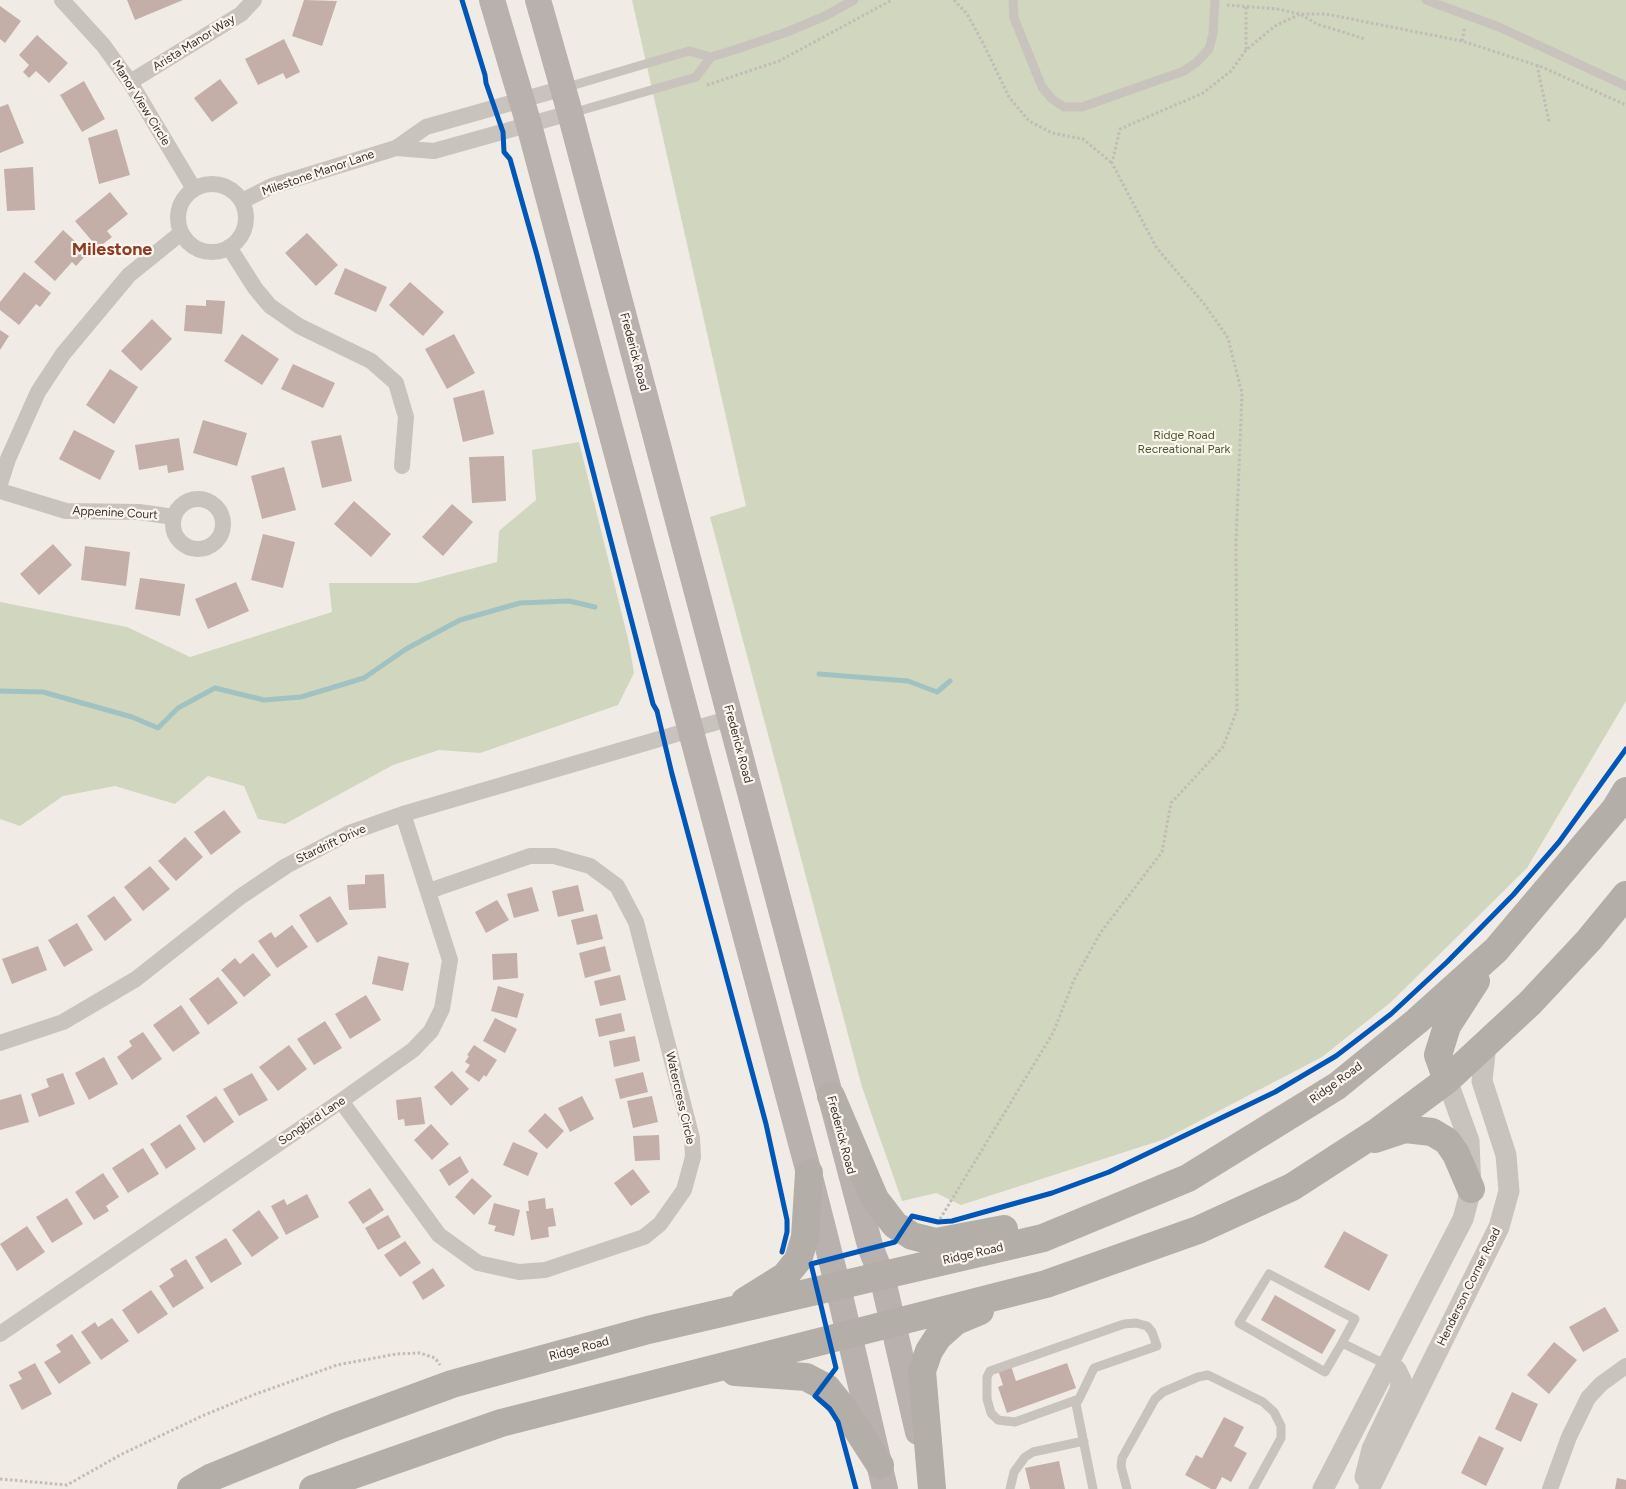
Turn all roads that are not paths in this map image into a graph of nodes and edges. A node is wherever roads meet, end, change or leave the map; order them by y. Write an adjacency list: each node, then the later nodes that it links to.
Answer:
1 (62, 0): 10 (street, Manor View Circle)
2 (254, 0): 10 (street, Arista Manor Way)
3 (492, 0): 13 (main road)
4 (538, 0): 12 (main road, Frederick Road)
5 (854, 0): 9 (lane)
6 (1013, 0): 7 (lane)
7 (1215, 0)
8 (1426, 0): 11 (lane)
9 (710, 57): 12 (lane); 14 (lane)
10 (130, 82): 17 (street, Manor View Circle)
11 (1626, 86)
12 (564, 88): 13 (street, Milestone Manor Lane); 14 (main road, Frederick Road)
13 (522, 100): 15 (main road); 16 (street, Milestone Manor Lane)
14 (570, 113): 15 (street, Milestone Manor Lane); 25 (main road, Frederick Road)
15 (530, 124): 16 (street, Milestone Manor Lane); 26 (main road)
16 (396, 148): 18 (street, Milestone Manor Lane)
17 (194, 189): 18 (street); 19 (street)
18 (242, 201): 20 (street)
19 (181, 233): 20 (street); 22 (street)
20 (229, 247): 21 (street)
21 (402, 466)
22 (0, 484)
23 (0, 491): 24 (street, Appenine Court)
24 (174, 517)
25 (731, 718): 26 (street, Stardrift Drive); 35 (main road, Frederick Road)
26 (691, 729): 28 (street, Stardrift Drive); 38 (main road)
27 (1626, 791): 31 (highway, Ridge Road)
28 (403, 814): 29 (street, Songbird Lane); 32 (street, Stardrift Drive)
29 (429, 891): 36 (street, Songbird Lane); 36 (street, Watercress Circle)
30 (1626, 895): 33 (highway)
31 (1496, 950): 34 (highway); 40 (highway, Ridge Road)
32 (0, 1043)
33 (1486, 1044): 34 (highway); 64 (street, Henderson Corner Road)
34 (1447, 1080): 37 (highway); 39 (street)
35 (831, 1096): 40 (highway); 41 (main road, Frederick Road)
36 (341, 1101): 47 (street, Songbird Lane)
37 (1357, 1144): 39 (highway); 42 (highway)
38 (809, 1173): 43 (main road); 44 (highway)
39 (1471, 1189): 49 (street)
40 (1128, 1204): 41 (highway, Ridge Road)
41 (882, 1276): 43 (highway, Ridge Road); 45 (main road, Frederick Road)
42 (1046, 1284): 45 (highway); 57 (highway)
43 (838, 1287): 44 (highway, Ridge Road); 46 (main road)
44 (725, 1313): 55 (highway, Ridge Road)
45 (894, 1322): 46 (highway); 57 (main road, Frederick Road)
46 (849, 1333): 51 (highway); 54 (main road)
47 (0, 1334)
48 (1342, 1343): 48 (lane); 49 (lane)
49 (1387, 1366): 62 (street); 63 (street)
50 (1626, 1366): 65 (street)
51 (709, 1371): 54 (highway); 56 (highway)
52 (1079, 1399): 52 (lane); 53 (lane)
53 (1084, 1441): 58 (lane); 59 (lane)
54 (882, 1477)
55 (191, 1489)
56 (313, 1489)
57 (931, 1489)
58 (1010, 1489)
59 (1093, 1489)
60 (1127, 1489): 61 (lane)
61 (1253, 1489)
62 (1323, 1489)
63 (1362, 1489)
64 (1369, 1489)
65 (1550, 1489)

